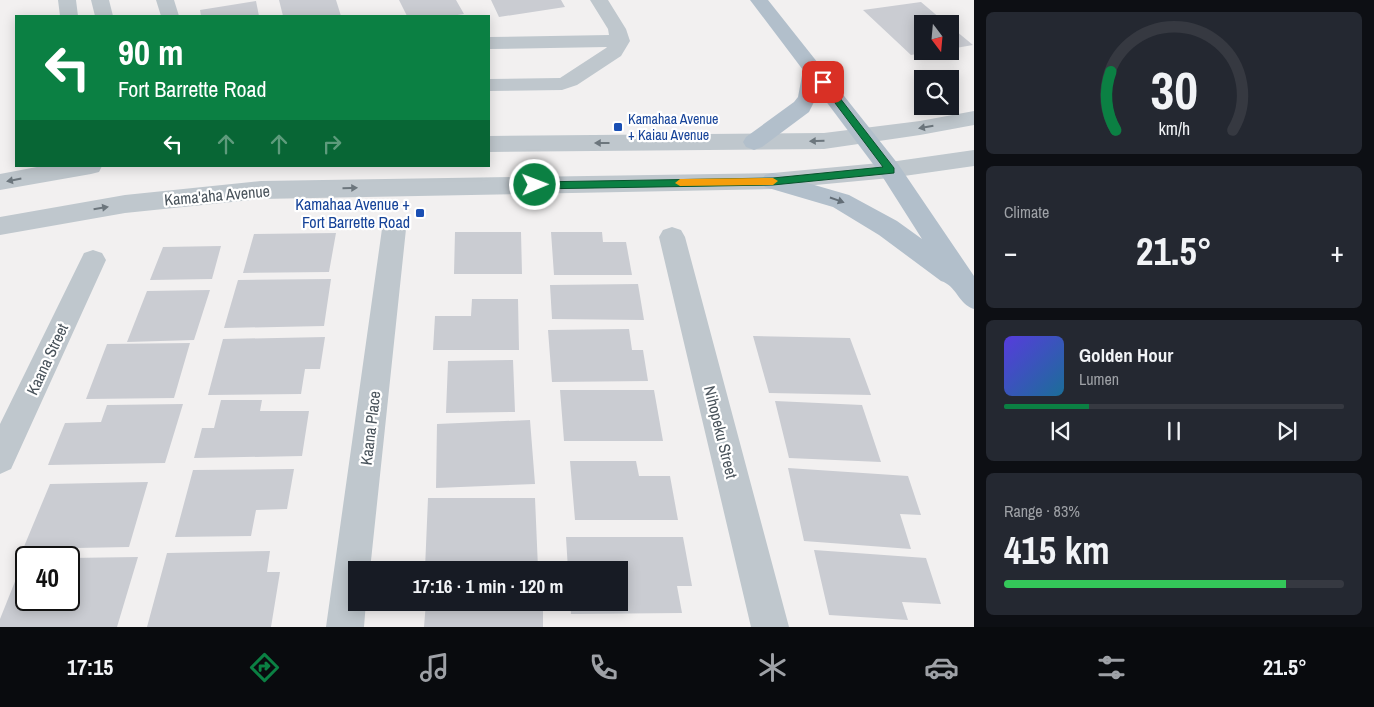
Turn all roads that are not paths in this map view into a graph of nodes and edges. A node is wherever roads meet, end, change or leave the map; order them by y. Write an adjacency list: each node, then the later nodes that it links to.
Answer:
1 (67, 0): 6 (street)
2 (100, 0): 7 (street)
3 (165, 0): 8 (street)
4 (599, 0): 9 (street)
5 (760, 0): 11 (main road)
6 (69, 15)
7 (104, 15)
8 (170, 15)
9 (620, 41): 10 (street); 12 (street)
10 (490, 43)
11 (813, 68): 14 (main road); 15 (main road)
12 (490, 85)
13 (974, 118): 14 (street, one-way to 14)
14 (865, 136): 15 (street, one-way to 15); 20 (main road)
15 (754, 142): 16 (street, one-way to 16)
16 (490, 144)
17 (974, 158): 20 (street, Kama'aha Avenue)
18 (77, 167): 19 (street)
19 (63, 168): 22 (street, one-way to 22); 23 (street)
20 (890, 170): 21 (street, Kama'aha Avenue); 28 (main road)
21 (773, 181): 23 (street, Kama'aha Avenue, one-way to 21); 28 (main road, one-way to 28)
22 (0, 182)
23 (53, 215): 24 (street, Kama'aha Avenue)
24 (0, 226)
25 (394, 229): 30 (street, Kaana Place)
26 (672, 237): 31 (street, Nihopeku Street)
27 (93, 260): 29 (street, Kaana Street)
28 (969, 291)
29 (0, 458)
30 (345, 627)
31 (770, 627)

